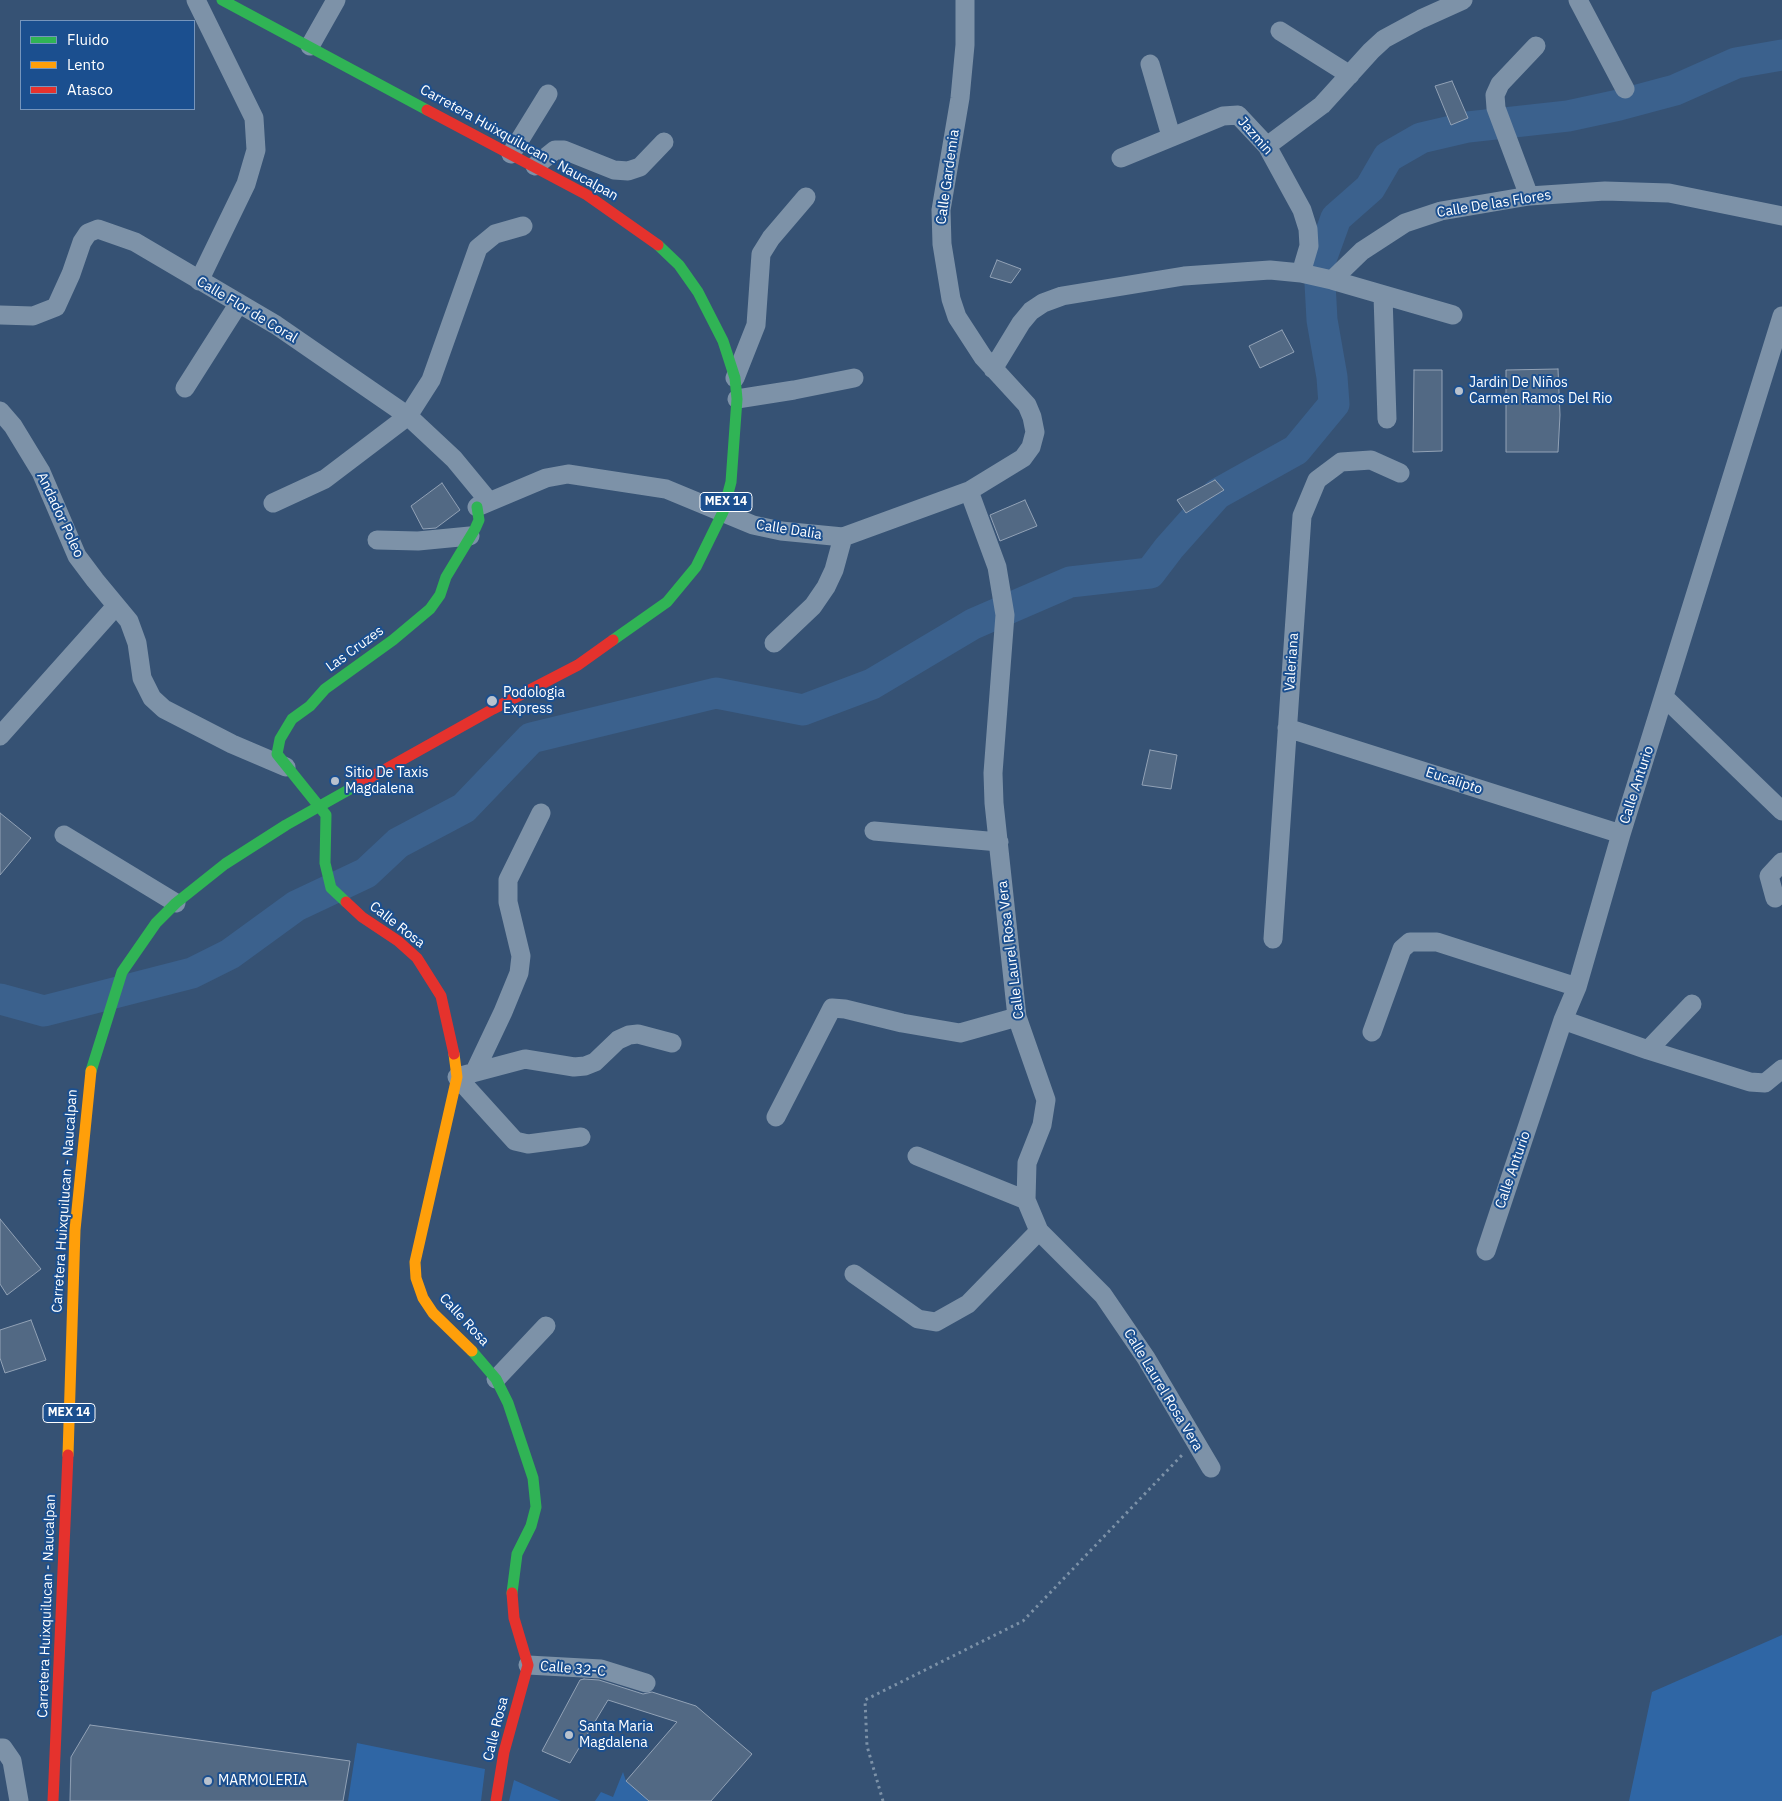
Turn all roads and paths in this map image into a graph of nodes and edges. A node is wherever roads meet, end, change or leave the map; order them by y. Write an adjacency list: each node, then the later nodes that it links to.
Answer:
1 (196, 0): 26 (street)
2 (222, 0): 8 (main road, Carretera Huixquilucan - Naucalpan / MEX 14)
3 (336, 0): 8 (street)
4 (965, 0): 32 (street, Calle Gardemia)
5 (1464, 0): 11 (street)
6 (1578, 0): 12 (street)
7 (1280, 31): 11 (street)
8 (310, 46): 17 (main road, Carretera Huixquilucan - Naucalpan / MEX 14)
9 (1536, 46): 20 (street)
10 (1150, 64): 14 (street)
11 (1350, 75): 16 (street)
12 (1625, 89)
13 (548, 94): 17 (street)
14 (1171, 136): 16 (street, Jazmin); 18 (street, Jazmin)
15 (664, 142): 19 (street)
16 (1268, 146): 24 (street, Jazmin)
17 (511, 154): 19 (main road, Carretera Huixquilucan - Naucalpan / MEX 14)
18 (1121, 158)
19 (535, 166): 33 (main road, Carretera Huixquilucan - Naucalpan / MEX 14)
20 (1529, 196): 22 (street, Calle De las Flores); 25 (street, Calle De las Flores)
21 (806, 197): 33 (street)
22 (1782, 216)
23 (523, 226): 38 (street)
24 (1302, 274): 25 (street); 32 (street)
25 (1331, 280): 27 (street)
26 (199, 281): 28 (street, Calle Flor de Coral); 30 (street, Calle Flor de Coral)
27 (1383, 296): 29 (street); 40 (street)
28 (239, 303): 35 (street); 38 (street, Calle Flor de Coral)
29 (1452, 314)
30 (0, 315)
31 (1782, 316): 51 (street, Calle Anturio)
32 (993, 369): 39 (street, Calle Gardemia)
33 (735, 378): 36 (main road, Carretera Huixquilucan - Naucalpan / MEX 14)
34 (854, 378): 36 (street)
35 (185, 388)
36 (737, 399): 45 (main road, Carretera Huixquilucan - Naucalpan / MEX 14)
37 (0, 411): 49 (street, Andador Poleo)
38 (408, 416): 43 (street); 44 (street, Calle Flor de Coral)
39 (1032, 416): 42 (street, Calle Dalia)
40 (1387, 419)
41 (1400, 473): 52 (street, Valeriana)
42 (969, 491): 47 (street, Calle Dalia); 61 (street, Calle Laurel Rosa Vera)
43 (273, 503)
44 (477, 507): 45 (street, Calle Dalia); 46 (main road, Las Cruzes)
45 (723, 512): 47 (street, Calle Dalia); 55 (main road, Carretera Huixquilucan - Naucalpan / MEX 14)
46 (470, 536): 48 (street); 54 (main road, Las Cruzes)
47 (843, 537): 50 (street)
48 (377, 540)
49 (116, 606): 53 (street); 54 (street, Andador Poleo)
50 (774, 643)
51 (1664, 697): 56 (street); 59 (street, Calle Anturio)
52 (1287, 728): 59 (street, Eucalipto); 65 (street, Valeriana)
53 (0, 736)
54 (286, 767): 55 (main road, Las Cruzes)
55 (321, 806): 64 (main road, Carretera Huixquilucan - Naucalpan / MEX 14); 75 (main road, Calle Rosa)
56 (1782, 811)
57 (541, 813): 74 (street)
58 (874, 831): 61 (street)
59 (1621, 834): 66 (street, Calle Anturio)
60 (64, 835): 64 (street)
61 (999, 842): 68 (street, Calle Laurel Rosa Vera)
62 (1782, 862): 63 (street)
63 (1775, 898)
64 (176, 903): 91 (main road, Carretera Huixquilucan - Naucalpan / MEX 14)
65 (1274, 939)
66 (1577, 987): 69 (street, Calle Anturio); 70 (street)
67 (1692, 1004): 72 (street)
68 (1017, 1017): 76 (street); 79 (street, Calle Laurel Rosa Vera)
69 (1563, 1020): 72 (street); 81 (street, Calle Anturio)
70 (1372, 1032)
71 (672, 1044): 74 (street)
72 (1648, 1050): 73 (street)
73 (1782, 1070)
74 (475, 1071): 75 (street)
75 (457, 1077): 77 (street); 84 (main road, Calle Rosa)
76 (776, 1117)
77 (582, 1137)
78 (918, 1156): 79 (street)
79 (1026, 1200): 80 (street, Calle Laurel Rosa Vera)
80 (1039, 1231): 82 (street); 85 (street, Calle Laurel Rosa Vera)
81 (1486, 1252)
82 (854, 1274)
83 (546, 1326): 84 (street)
84 (496, 1379): 87 (main road, Calle Rosa)
85 (1194, 1442): 86 (street, Calle Laurel Rosa Vera); 93 (path)
86 (1211, 1468)
87 (528, 1665): 88 (street, Calle 32-C); 92 (main road, Calle Rosa)
88 (646, 1683)
89 (0, 1748): 90 (street)
90 (19, 1801)
91 (53, 1801)
92 (496, 1801)
93 (883, 1801)

